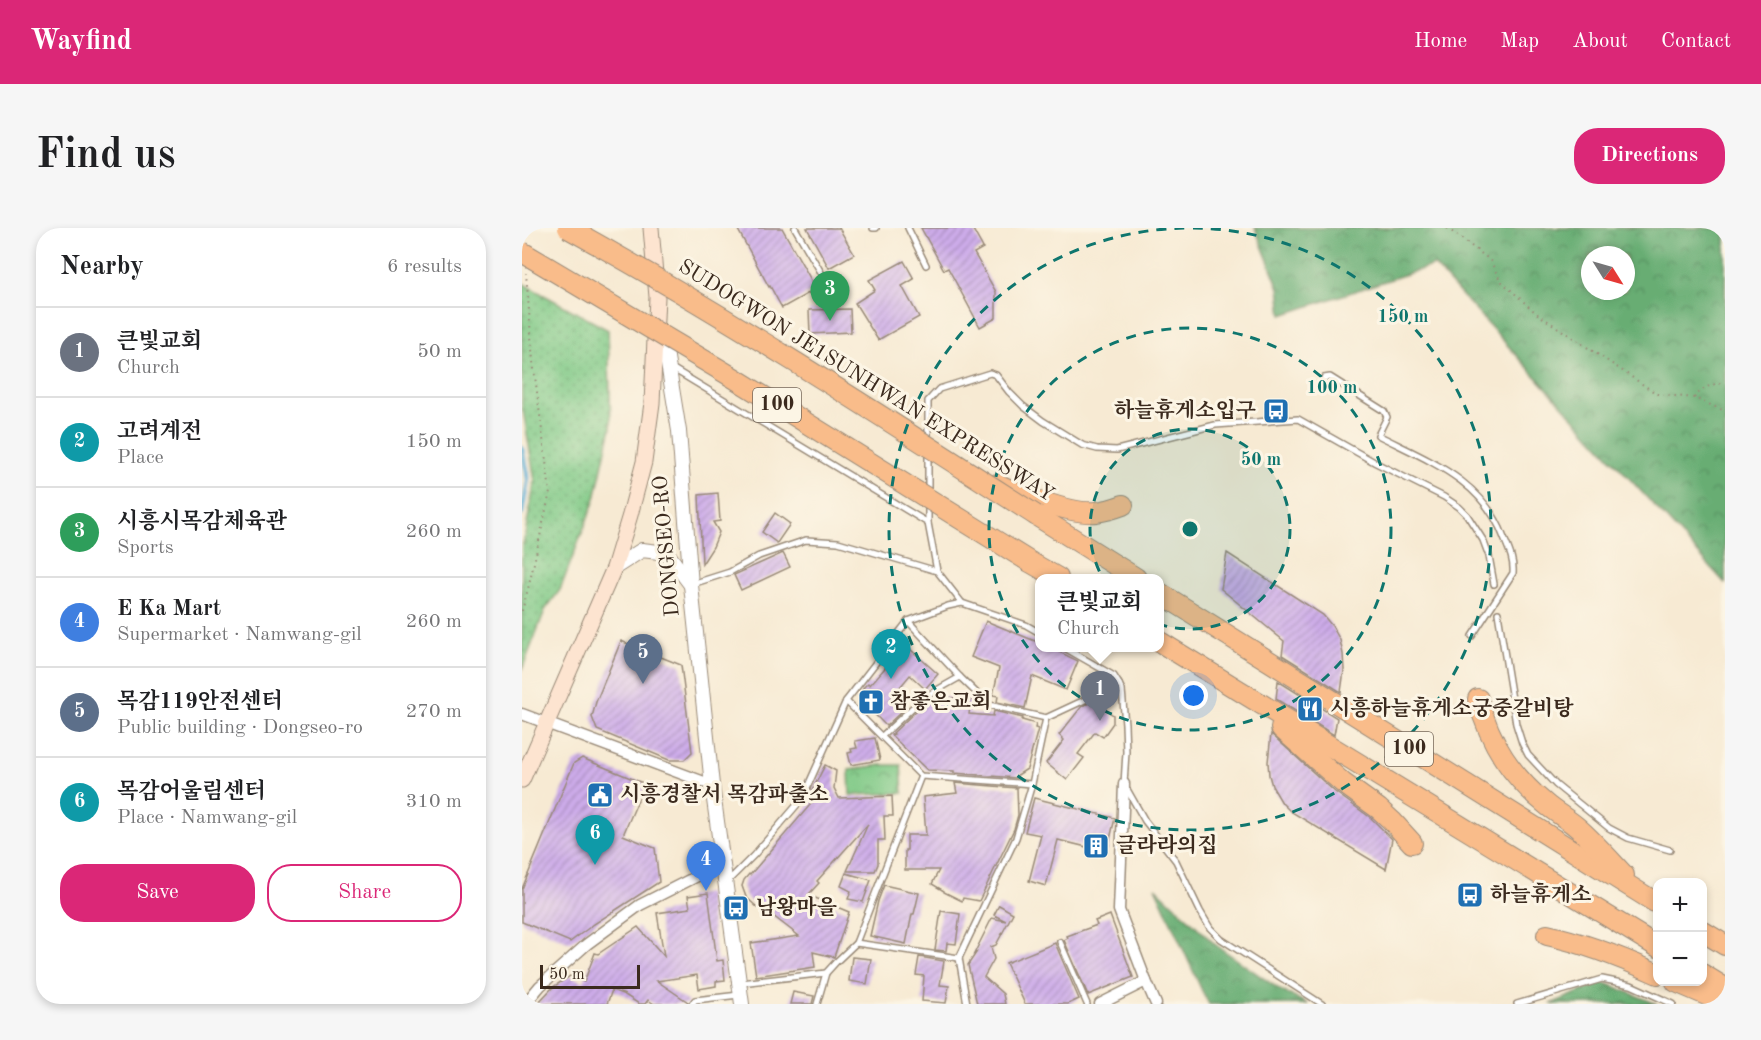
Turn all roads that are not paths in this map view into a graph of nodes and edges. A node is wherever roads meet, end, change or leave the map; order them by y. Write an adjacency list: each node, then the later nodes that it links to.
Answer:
1 (568, 228): 11 (highway, SUDOGWON JE1SUNHWAN EXPRESSWAY / 100, bridge)
2 (651, 228): 8 (main road, DONGSEO-RO)
3 (795, 228): 7 (lane)
4 (909, 228): 6 (lane)
5 (522, 252): 16 (highway, 100, bridge)
6 (926, 265)
7 (822, 274)
8 (657, 297): 9 (street, DONGSEO-RO); 14 (main road)
9 (669, 366): 13 (lane); 19 (street, DONGSEO-RO)
10 (1324, 378): 25 (lane)
11 (949, 460): 12 (highway); 17 (highway, SUDOGWON JE1SUNHWAN EXPRESSWAY / 100, bridge)
12 (1124, 505)
13 (928, 523): 15 (lane); 18 (lane)
14 (614, 568): 19 (street); 35 (main road)
15 (937, 571): 19 (lane); 21 (lane)
16 (1050, 574)
17 (1128, 574)
18 (1494, 584)
19 (691, 585): 41 (street, DONGSEO-RO)
20 (1164, 596): 46 (highway, 100)
21 (962, 603): 23 (lane); 24 (lane)
22 (1498, 613): 43 (lane)
23 (908, 621): 28 (lane); 32 (lane)
24 (1035, 630)
25 (1472, 636)
26 (1164, 645): 30 (highway, 100)
27 (1072, 652): 29 (lane)
28 (960, 677): 34 (lane); 36 (lane)
29 (1119, 684): 34 (lane); 40 (lane)
30 (1238, 691): 42 (highway); 51 (highway, 100)
31 (1478, 699): 46 (highway)
32 (846, 700): 36 (lane); 45 (lane)
33 (522, 714): 35 (street)
34 (1046, 718): 39 (lane)
35 (547, 724): 38 (main road); 41 (street)
36 (882, 736): 37 (lane)
37 (921, 776): 39 (lane); 50 (lane)
38 (522, 780)
39 (1032, 784): 53 (lane)
40 (1124, 784): 57 (street); 69 (lane)
41 (712, 785): 44 (street, DONGSEO-RO)
42 (1412, 843)
43 (1670, 850)
44 (723, 863): 45 (street, DONGSEO-RO); 62 (street)
45 (725, 884): 60 (street, DONGSEO-RO)
46 (1652, 901)
47 (1704, 932): 52 (highway)
48 (1547, 935): 54 (highway)
49 (1060, 942): 66 (lane)
50 (856, 943): 53 (lane); 55 (lane)
51 (1653, 944)
52 (1725, 945)
53 (959, 958): 65 (lane)
54 (1653, 972)
55 (826, 973): 60 (lane); 64 (lane)
56 (1707, 977): 59 (highway)
57 (1146, 981): 67 (street); 68 (street)
58 (1687, 986): 61 (highway)
59 (1725, 988)
60 (741, 994): 63 (lane)
61 (1725, 1003)
62 (525, 1004)
63 (692, 1004)
64 (817, 1004)
65 (967, 1004)
66 (1087, 1004)
67 (1100, 1004)
68 (1156, 1004)
69 (1322, 1004)
70 (1516, 1004): 71 (lane)
71 (1673, 1004)

